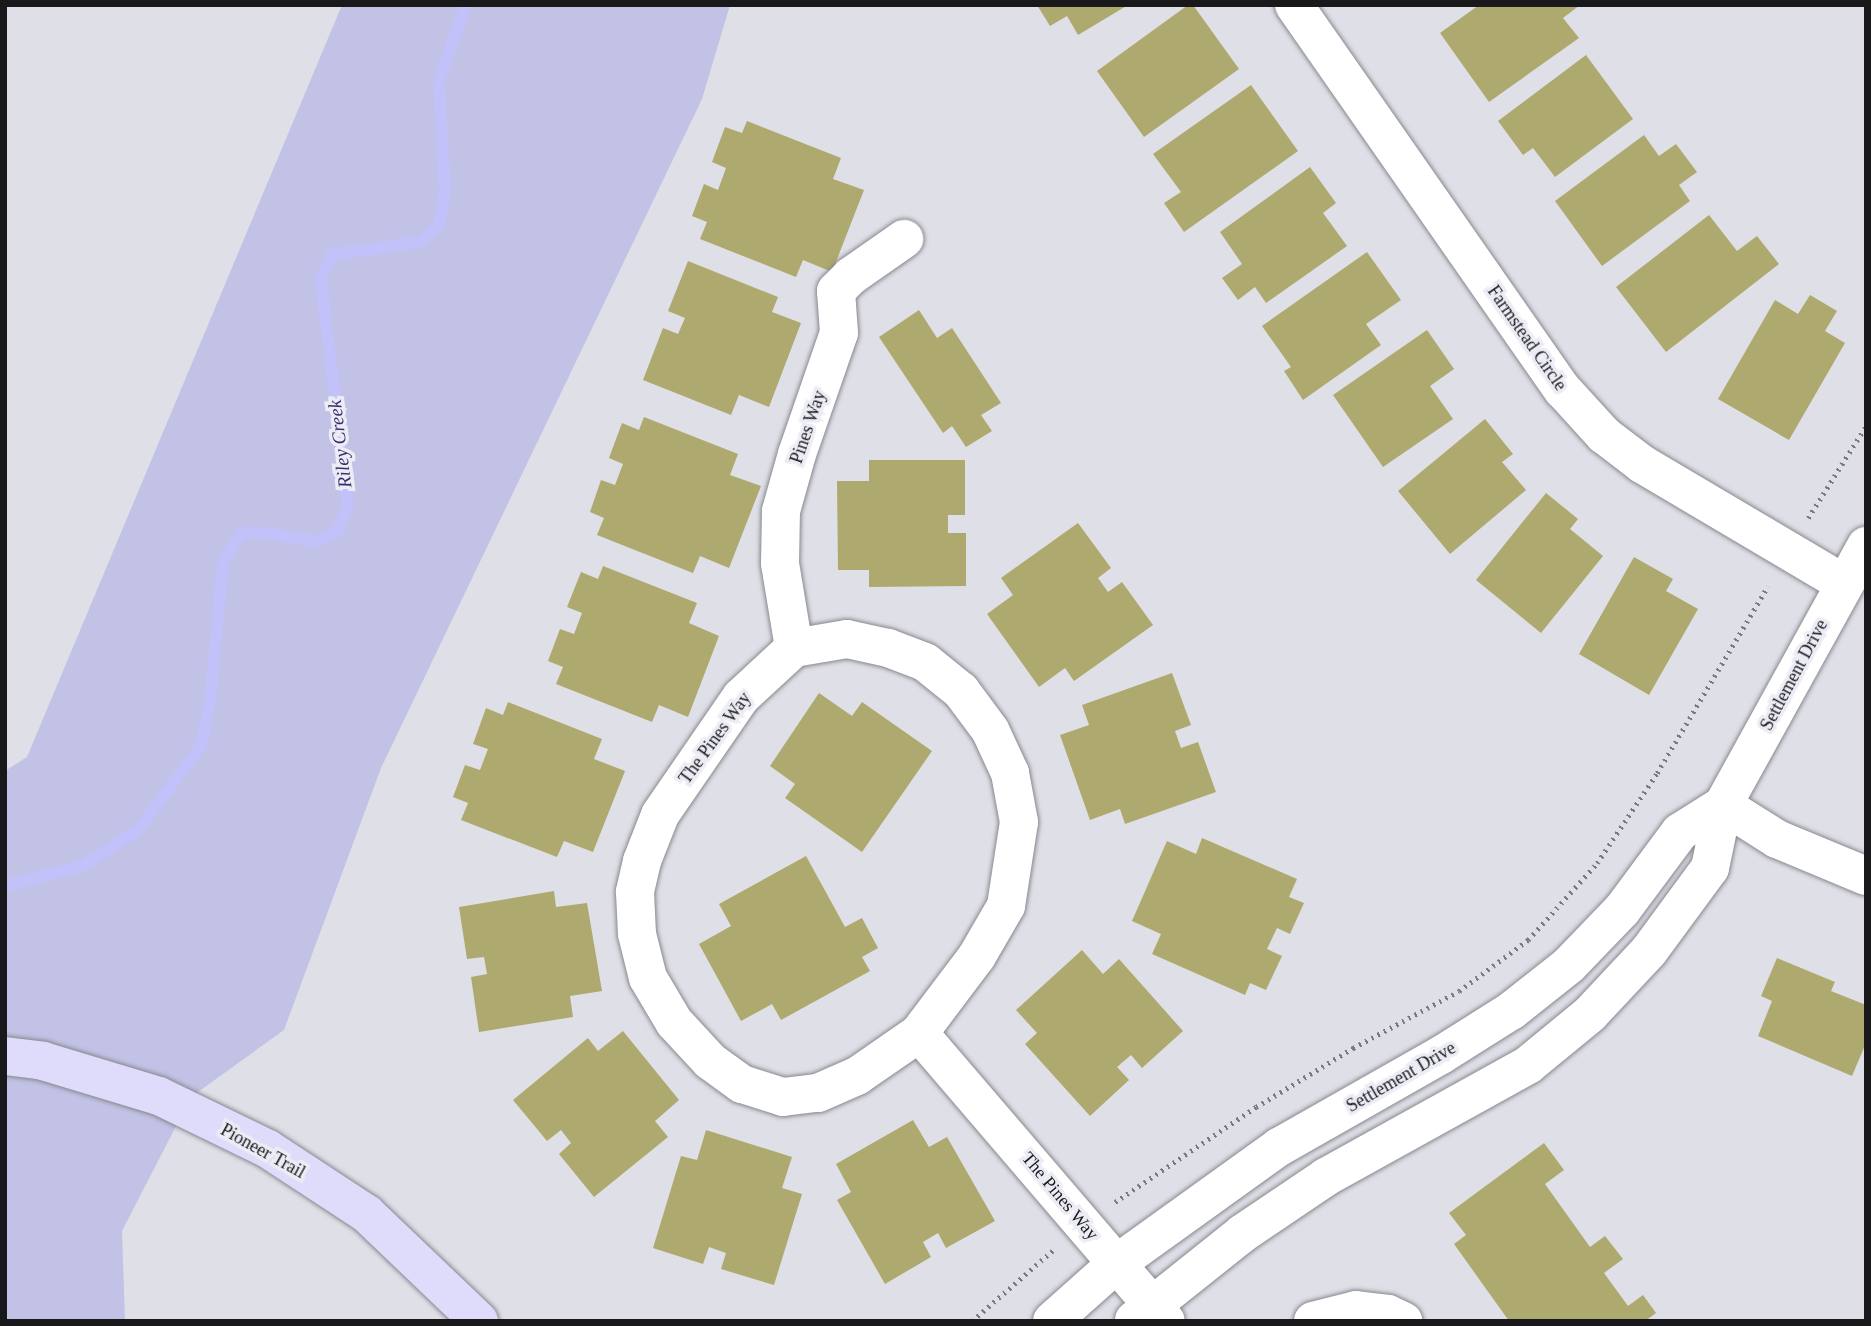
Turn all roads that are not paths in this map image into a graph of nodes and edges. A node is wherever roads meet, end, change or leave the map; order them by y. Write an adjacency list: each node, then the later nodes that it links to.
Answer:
1 (1294, 5): 4 (street, Farmstead Circle)
2 (904, 239): 5 (street, Pines Way)
3 (1866, 546): 4 (street, Settlement Drive)
4 (1843, 583): 6 (street, Settlement Drive)
5 (794, 649): 8 (street, The Pines Way); 8 (street, The Pines Way)
6 (1723, 805): 7 (street); 10 (street, Settlement Drive); 11 (street, Settlement Drive)
7 (1866, 876)
8 (919, 1033): 10 (street, The Pines Way)
9 (5, 1056): 12 (main road, Pioneer Trail)
10 (1116, 1264): 11 (street, The Pines Way); 13 (street, Settlement Drive)
11 (1150, 1315)
12 (479, 1321)
13 (1052, 1321)
14 (1313, 1321): 15 (street)
15 (1403, 1321)

